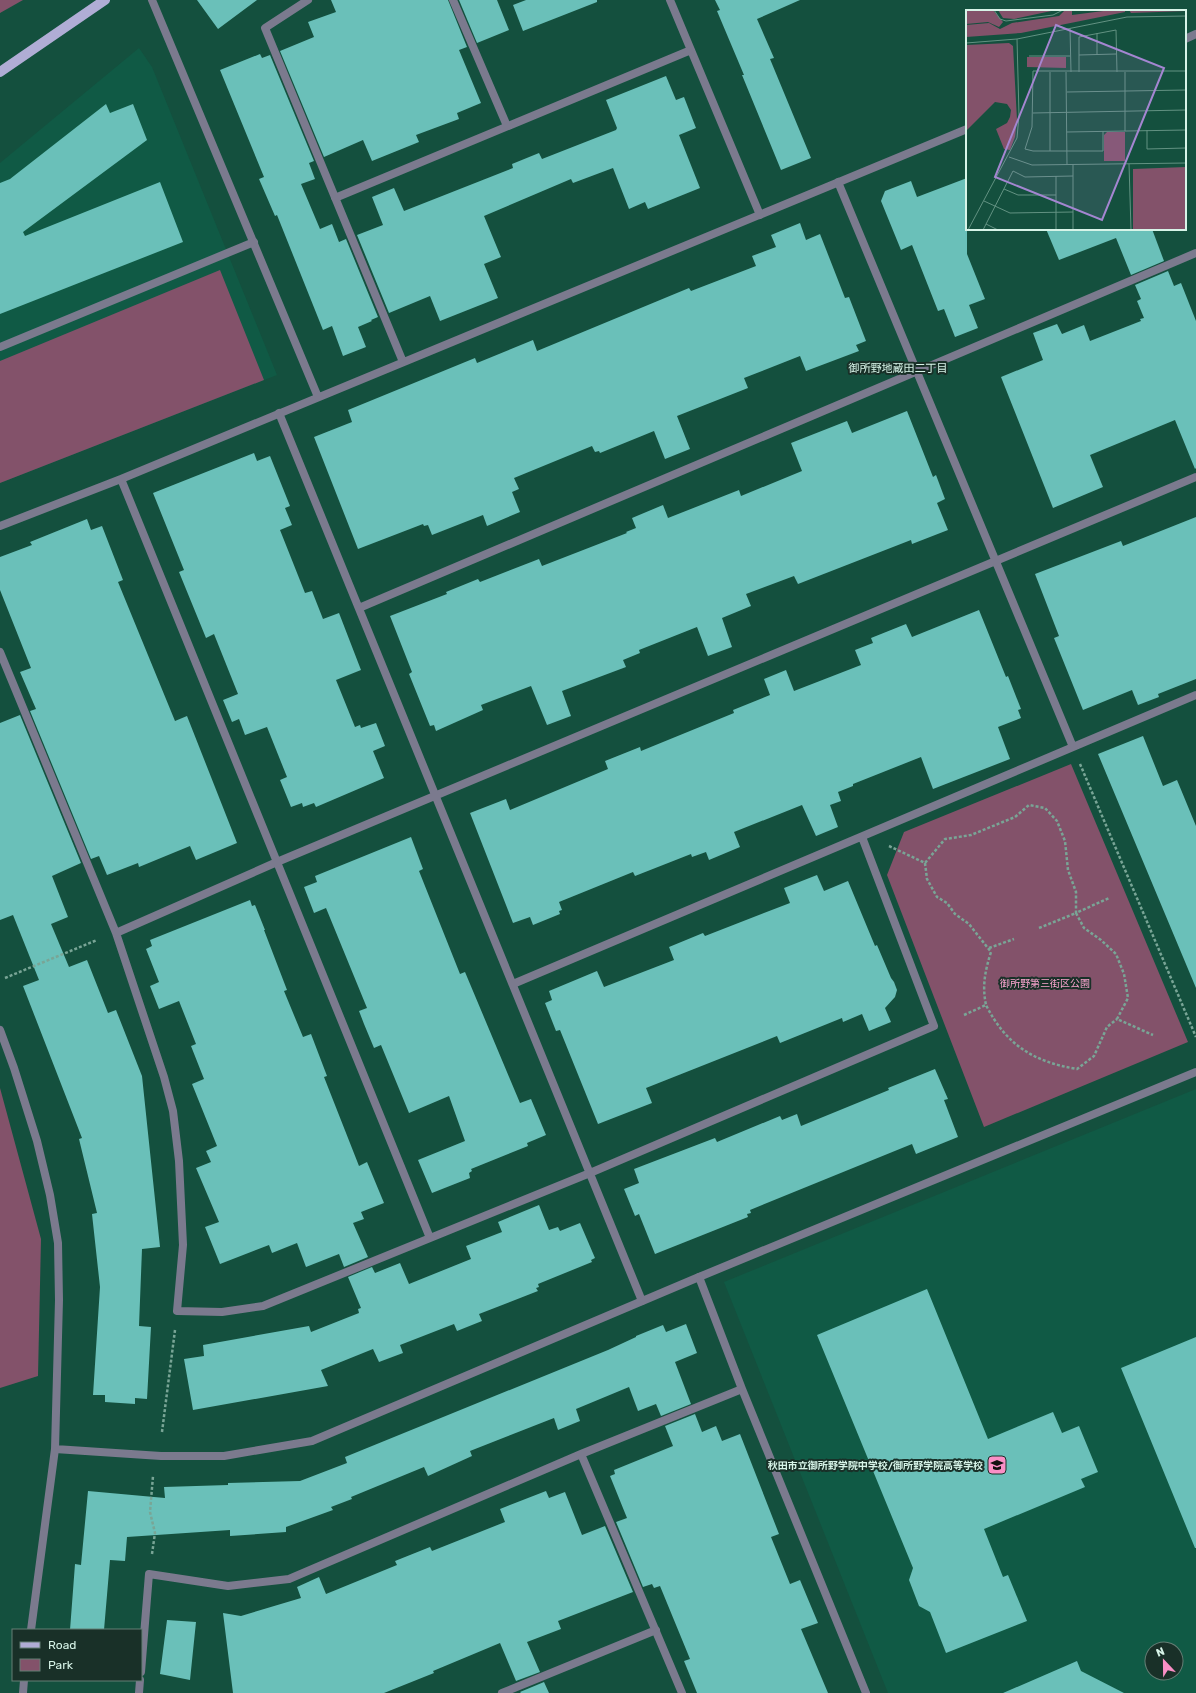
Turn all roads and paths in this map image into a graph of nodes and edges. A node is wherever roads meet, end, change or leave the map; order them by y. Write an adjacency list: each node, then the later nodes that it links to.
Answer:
1 (105, 0): 9 (main road)
2 (152, 0): 15 (street)
3 (308, 0): 13 (street)
4 (453, 0): 10 (street)
5 (670, 0): 8 (street)
6 (1196, 34): 7 (street)
7 (1186, 39)
8 (691, 50): 10 (street); 14 (street)
9 (0, 72)
10 (507, 126): 13 (street)
11 (966, 129): 12 (street)
12 (838, 182): 14 (street); 19 (street)
13 (335, 198): 18 (street)
14 (760, 215): 18 (street)
15 (254, 242): 17 (street); 20 (street)
16 (1196, 253): 19 (street)
17 (0, 347)
18 (403, 362): 20 (street)
19 (917, 372): 25 (street); 26 (street)
20 (318, 397): 21 (street)
21 (279, 413): 23 (street); 26 (street)
22 (1196, 477): 25 (street)
23 (121, 479): 24 (street); 33 (street)
24 (0, 526)
25 (996, 562): 29 (street); 30 (street)
26 (359, 608): 30 (street)
27 (0, 652): 38 (street)
28 (1196, 696): 29 (street)
29 (1073, 747): 31 (street); 48 (path)
30 (436, 796): 33 (street); 42 (street)
31 (862, 837): 42 (street); 50 (street)
32 (889, 846): 34 (path)
33 (277, 862): 38 (street); 51 (street)
34 (924, 863): 36 (path); 40 (path)
35 (1109, 898): 36 (path)
36 (1076, 913): 37 (path); 45 (path)
37 (1039, 928)
38 (116, 933): 41 (path); 54 (street)
39 (1014, 939): 40 (path)
40 (989, 948): 43 (path)
41 (5, 978)
42 (513, 984): 50 (street)
43 (986, 1005): 44 (path); 45 (path)
44 (964, 1015)
45 (1118, 1019): 47 (path)
46 (0, 1030): 57 (street)
47 (1153, 1035)
48 (1196, 1037)
49 (1196, 1072): 52 (street)
50 (590, 1174): 51 (street); 53 (street)
51 (430, 1238): 54 (street)
52 (699, 1277): 53 (street); 55 (street)
53 (642, 1301): 57 (street)
54 (177, 1311): 56 (path)
55 (742, 1389): 58 (street); 70 (street)
56 (162, 1432)
57 (55, 1449): 61 (street)
58 (581, 1454): 60 (street); 62 (street)
59 (153, 1475): 60 (path)
60 (149, 1574): 63 (street)
61 (31, 1629)
62 (656, 1630): 68 (street); 69 (street)
63 (142, 1660)
64 (24, 1681): 66 (street)
65 (140, 1681): 67 (street)
66 (23, 1693)
67 (139, 1693)
68 (502, 1693)
69 (682, 1693)
70 (866, 1693)

